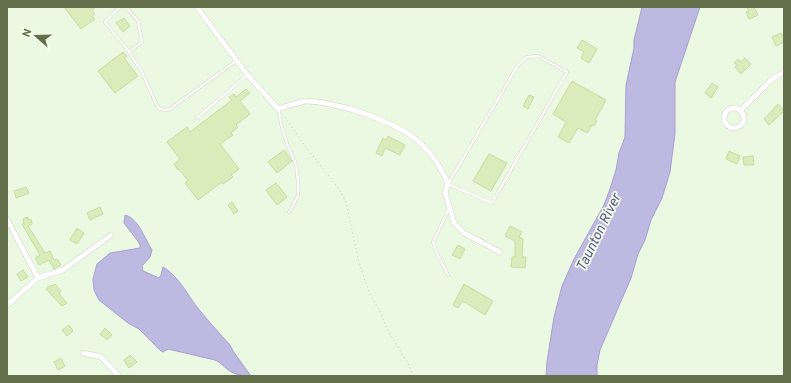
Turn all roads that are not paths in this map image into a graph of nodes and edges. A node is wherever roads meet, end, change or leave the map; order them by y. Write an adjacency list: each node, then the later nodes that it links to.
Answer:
1 (120, 7): 4 (lane)
2 (126, 7): 4 (lane)
3 (196, 7): 5 (street)
4 (128, 52): 5 (lane)
5 (236, 61): 7 (street)
6 (784, 72): 9 (street)
7 (247, 75): 8 (street); 10 (lane)
8 (278, 109): 11 (street); 13 (lane)
9 (741, 110): 9 (street)
10 (197, 118)
11 (448, 184): 11 (lane); 12 (street)
12 (449, 208): 16 (street); 17 (lane)
13 (289, 212)
14 (7, 220): 18 (street)
15 (111, 235): 18 (street)
16 (500, 252)
17 (448, 275)
18 (38, 278): 19 (street)
19 (7, 305)
20 (83, 353): 21 (street)
21 (119, 376)

